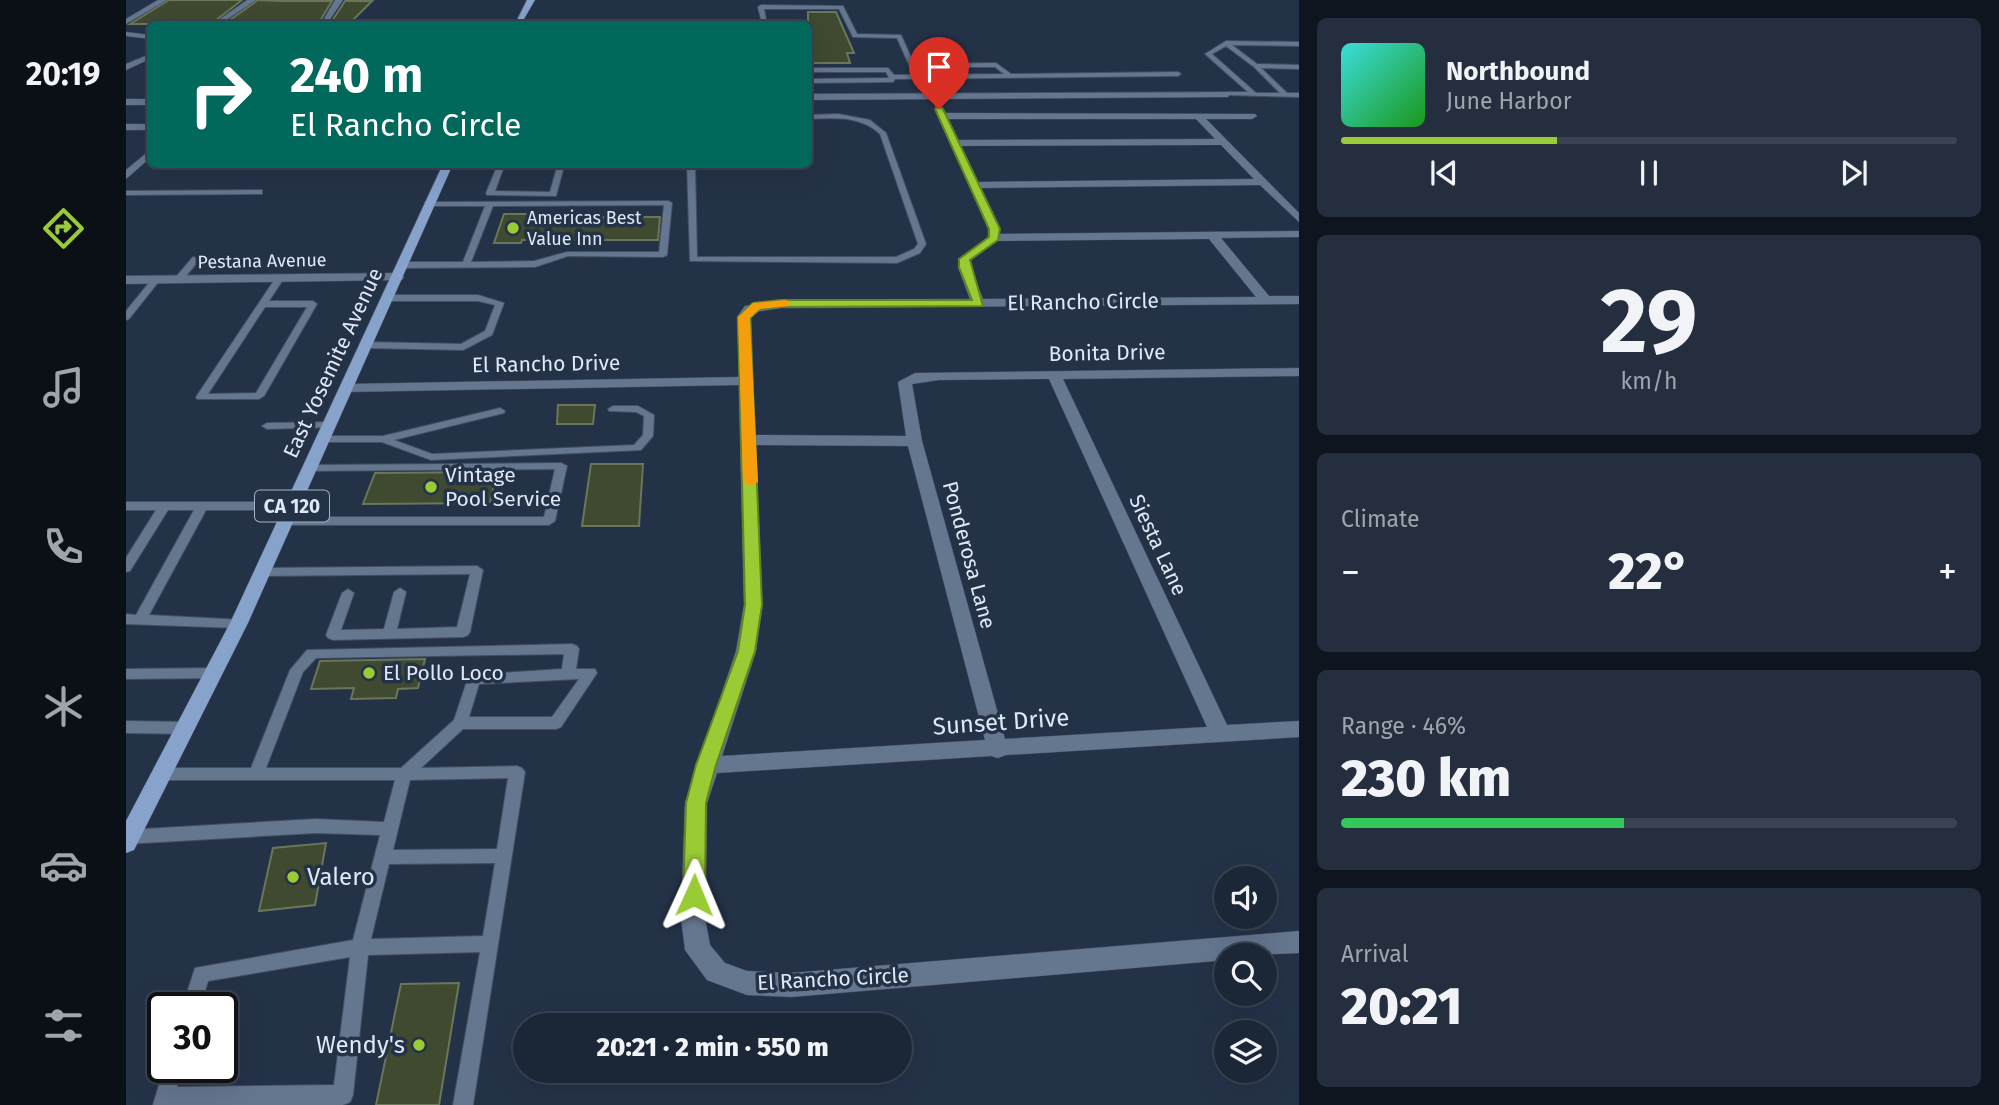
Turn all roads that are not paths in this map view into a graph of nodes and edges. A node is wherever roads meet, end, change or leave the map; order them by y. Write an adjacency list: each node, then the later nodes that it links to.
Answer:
1 (163, 0): 10 (street)
2 (252, 0): 6 (street)
3 (339, 0): 7 (street)
4 (507, 0): 5 (lane)
5 (530, 1): 8 (main road)
6 (220, 21)
7 (326, 21)
8 (520, 21)
9 (763, 21): 16 (lane)
10 (126, 22)
11 (126, 34): 12 (street)
12 (147, 37)
13 (1226, 43): 14 (lane); 17 (lane); 27 (lane)
14 (1299, 44)
15 (147, 57): 18 (street)
16 (912, 66): 22 (lane); 23 (lane)
17 (1256, 66): 19 (lane); 28 (lane)
18 (126, 67)
19 (1299, 67)
20 (812, 70): 24 (lane)
21 (1178, 74): 22 (lane)
22 (1010, 76): 23 (lane)
23 (918, 77): 24 (lane)
24 (893, 79): 25 (lane); 30 (lane)
25 (812, 81)
26 (1228, 94): 27 (lane); 31 (street)
27 (1255, 94): 28 (lane)
28 (1288, 94): 29 (lane); 35 (lane)
29 (1299, 94)
30 (900, 96): 31 (street); 32 (street)
31 (933, 96): 36 (street)
32 (812, 97)
33 (126, 102): 34 (street)
34 (147, 102)
35 (1299, 102)
36 (942, 113): 37 (street); 43 (street)
37 (1198, 116): 38 (street); 42 (street)
38 (1252, 116)
39 (812, 117): 48 (lane)
40 (126, 127): 41 (street)
41 (147, 127)
42 (1224, 142): 43 (street); 50 (street)
43 (955, 143): 51 (street)
44 (147, 156): 49 (street)
45 (446, 168): 54 (main road, East Yosemite Avenue / CA 120)
46 (500, 168): 47 (lane)
47 (564, 168)
48 (691, 168)
49 (126, 176)
50 (1264, 182): 51 (street); 56 (street)
51 (974, 185): 59 (street)
52 (259, 192): 53 (lane)
53 (126, 193)
54 (428, 204): 55 (lane); 62 (main road, East Yosemite Avenue / CA 120)
55 (491, 204): 61 (lane); 61 (lane)
56 (1299, 219)
57 (1299, 234): 58 (street)
58 (1213, 236): 59 (street); 68 (street)
59 (994, 238): 70 (street)
60 (195, 259): 65 (lane)
61 (466, 265): 62 (lane)
62 (401, 271): 63 (street, Pestana Avenue); 67 (main road, East Yosemite Avenue / CA 120)
63 (279, 278): 65 (street, Pestana Avenue); 71 (lane)
64 (156, 280): 65 (street, Pestana Avenue); 66 (street, Pestana Avenue); 72 (lane)
65 (178, 280)
66 (126, 281)
67 (389, 298): 73 (main road, East Yosemite Avenue / CA 120); 73 (lane)
68 (1265, 300): 69 (street, El Rancho Circle); 70 (street, El Rancho Circle)
69 (1299, 300)
70 (979, 303): 77 (street, El Rancho Circle)
71 (263, 304): 71 (lane)
72 (126, 317)
73 (366, 345): 78 (main road, East Yosemite Avenue / CA 120)
74 (1299, 372): 75 (street, Bonita Drive)
75 (1055, 375): 76 (street, Bonita Drive); 105 (street, Siesta Lane)
76 (915, 377): 85 (street, Ponderosa Lane)
77 (745, 382): 78 (street, El Rancho Drive); 84 (street, El Rancho Circle)
78 (347, 388): 82 (main road, East Yosemite Avenue / CA 120)
79 (613, 408): 83 (lane)
80 (500, 411): 83 (lane)
81 (267, 426): 82 (lane)
82 (327, 432): 83 (lane); 86 (main road, East Yosemite Avenue / CA 120)
83 (383, 439)
84 (749, 440): 85 (street); 107 (street, El Rancho Circle)
85 (915, 441): 106 (street, Ponderosa Lane)
86 (310, 468): 90 (main road, East Yosemite Avenue / CA 120); 90 (lane)
87 (126, 506): 88 (lane)
88 (164, 506): 89 (lane); 91 (lane)
89 (202, 506): 90 (lane); 95 (lane)
90 (289, 514): 92 (main road, East Yosemite Avenue / CA 120)
91 (126, 568)
92 (262, 572): 96 (main road, East Yosemite Avenue / CA 120); 97 (lane)
93 (400, 592): 97 (lane)
94 (348, 593): 97 (lane)
95 (133, 619): 96 (lane)
96 (239, 622): 98 (main road, East Yosemite Avenue / CA 120)
97 (389, 634)
98 (215, 673): 99 (lane); 103 (main road, East Yosemite Avenue / CA 120)
99 (126, 674)
100 (568, 674): 101 (lane); 101 (lane); 109 (lane)
101 (460, 723): 110 (lane)
102 (126, 727): 103 (lane)
103 (187, 728): 108 (main road, East Yosemite Avenue / CA 120)
104 (1299, 729): 105 (street, Sunset Drive)
105 (1221, 734): 106 (street, Sunset Drive)
106 (998, 750): 107 (street, Sunset Drive)
107 (706, 765): 115 (street, El Rancho Circle)
108 (162, 774): 109 (lane); 112 (main road, East Yosemite Avenue / CA 120)
109 (256, 774): 110 (lane)
110 (404, 774): 111 (lane); 113 (lane)
111 (390, 829): 112 (lane); 114 (lane)
112 (127, 839)
113 (504, 856): 114 (lane); 116 (lane)
114 (383, 858): 117 (lane)
115 (1299, 942)
116 (490, 944): 117 (lane); 121 (lane)
117 (360, 947): 118 (lane); 120 (lane)
118 (196, 992)
119 (168, 1083): 120 (lane)
120 (163, 1101)
121 (463, 1105)

